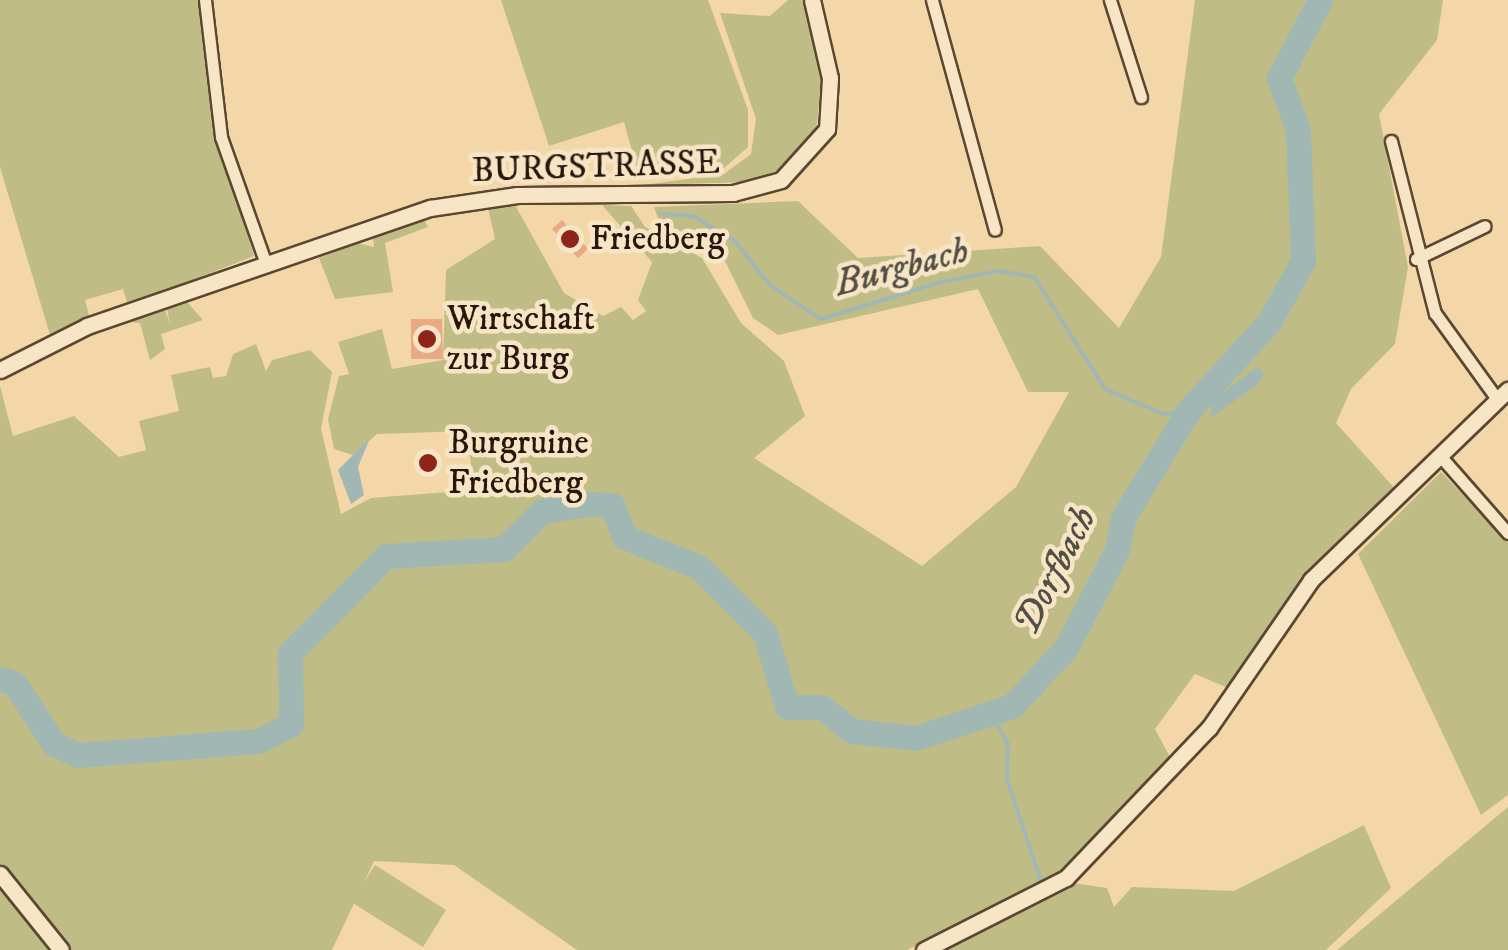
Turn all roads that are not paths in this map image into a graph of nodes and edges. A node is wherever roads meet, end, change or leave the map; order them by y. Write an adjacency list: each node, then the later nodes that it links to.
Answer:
1 (205, 0): 10 (street)
2 (812, 0): 10 (street, BURGSTRASSE)
3 (932, 0): 8 (street)
4 (1110, 0): 5 (street)
5 (1141, 96)
6 (1391, 141): 9 (street)
7 (1485, 226): 9 (street)
8 (995, 230)
9 (1416, 260): 12 (street)
10 (266, 264): 11 (street, BURGSTRASSE)
11 (0, 370)
12 (1502, 394): 13 (street)
13 (1442, 458): 14 (street); 17 (street)
14 (1508, 533)
15 (0, 874): 16 (street)
16 (61, 950)
17 (924, 950)

